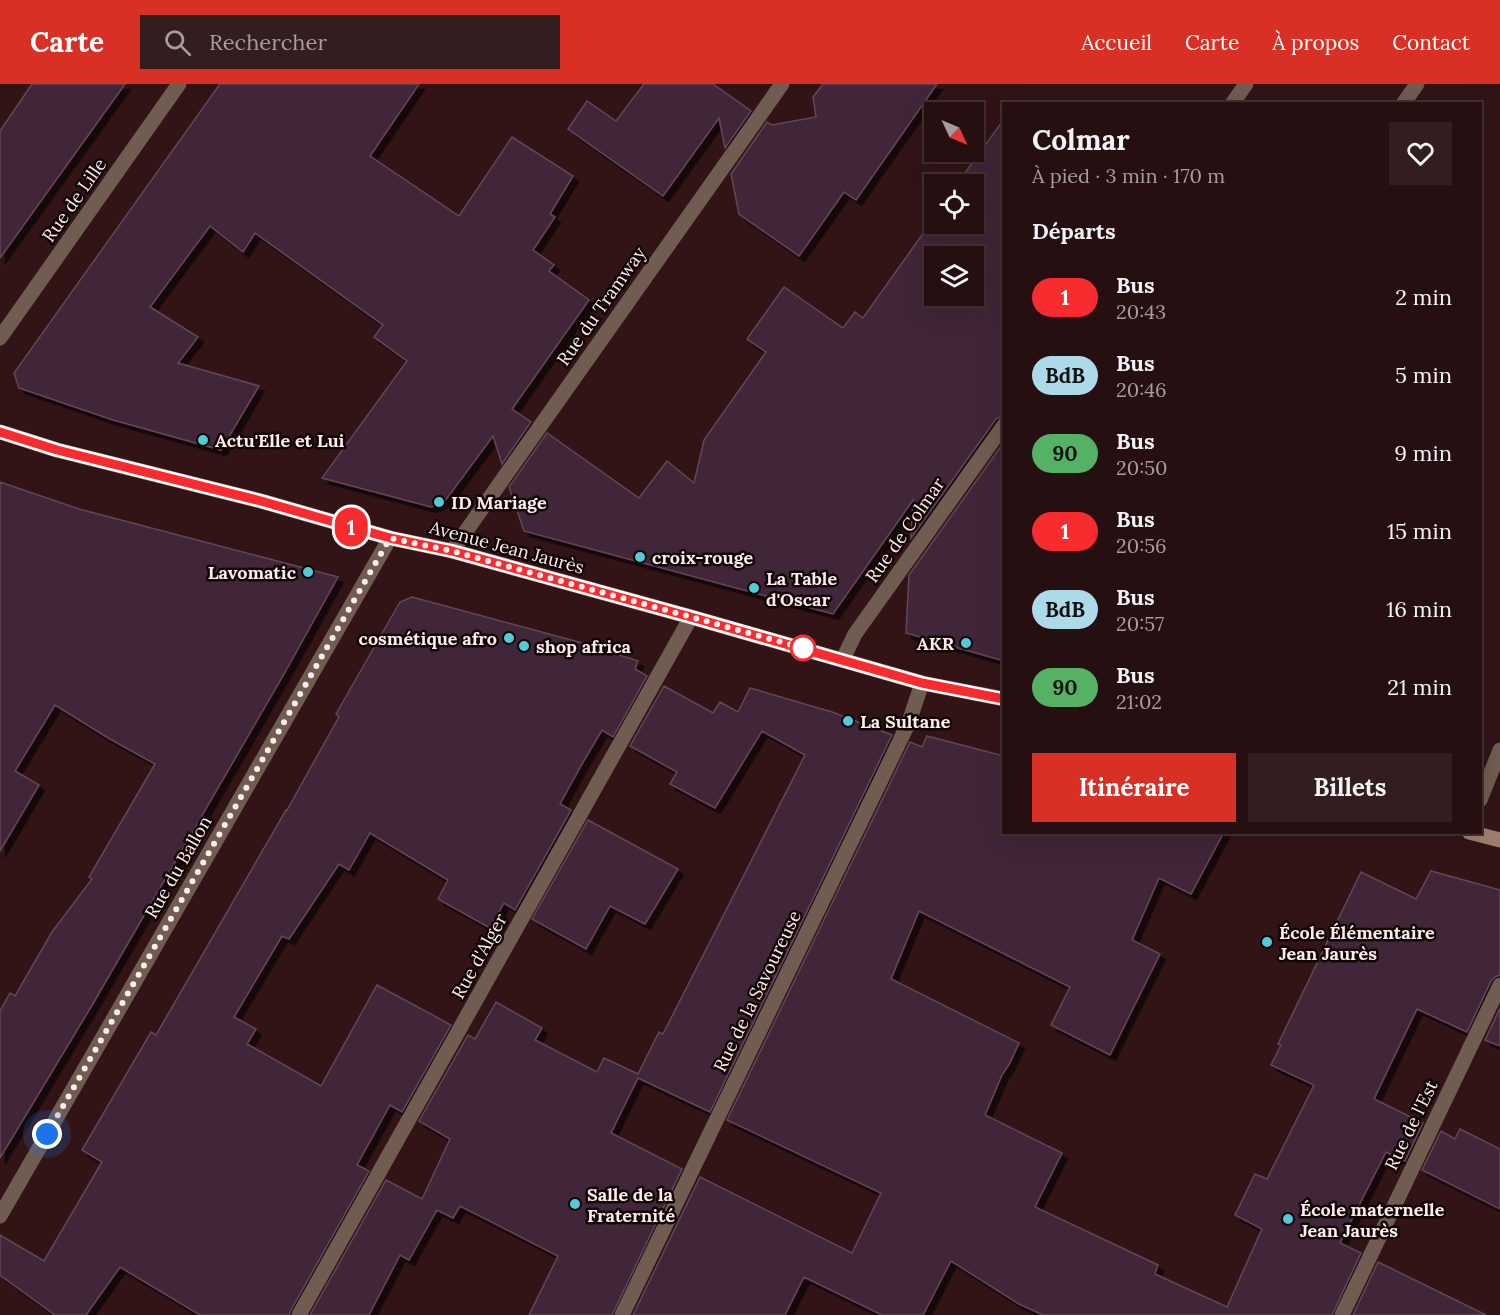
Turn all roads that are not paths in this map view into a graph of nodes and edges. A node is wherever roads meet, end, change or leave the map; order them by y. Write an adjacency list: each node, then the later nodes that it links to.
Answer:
1 (179, 84): 7 (street, Rue de Lille)
2 (782, 84): 11 (street, Rue du Tramway)
3 (1246, 84): 5 (street)
4 (1417, 84): 6 (street)
5 (1233, 102)
6 (1404, 102)
7 (0, 338)
8 (1002, 428): 13 (street, Rue de Colmar)
9 (0, 432): 10 (main road, Avenue Jean Jaurès)
10 (390, 538): 11 (main road, Avenue Jean Jaurès); 21 (street, Rue du Ballon)
11 (452, 551): 12 (main road, Avenue Jean Jaurès)
12 (691, 617): 13 (main road, Avenue Jean Jaurès); 22 (street, Rue d'Alger)
13 (843, 659): 14 (main road, Avenue Jean Jaurès)
14 (922, 683): 15 (main road, Avenue Jean Jaurès); 23 (street, Rue de la Savoureuse)
15 (1002, 699)
16 (1500, 750): 17 (street)
17 (1482, 795)
18 (1477, 834): 19 (main road)
19 (1500, 840)
20 (1500, 985): 24 (street, Rue de l'Est)
21 (0, 1216)
22 (300, 1315)
23 (622, 1315)
24 (1342, 1315)

